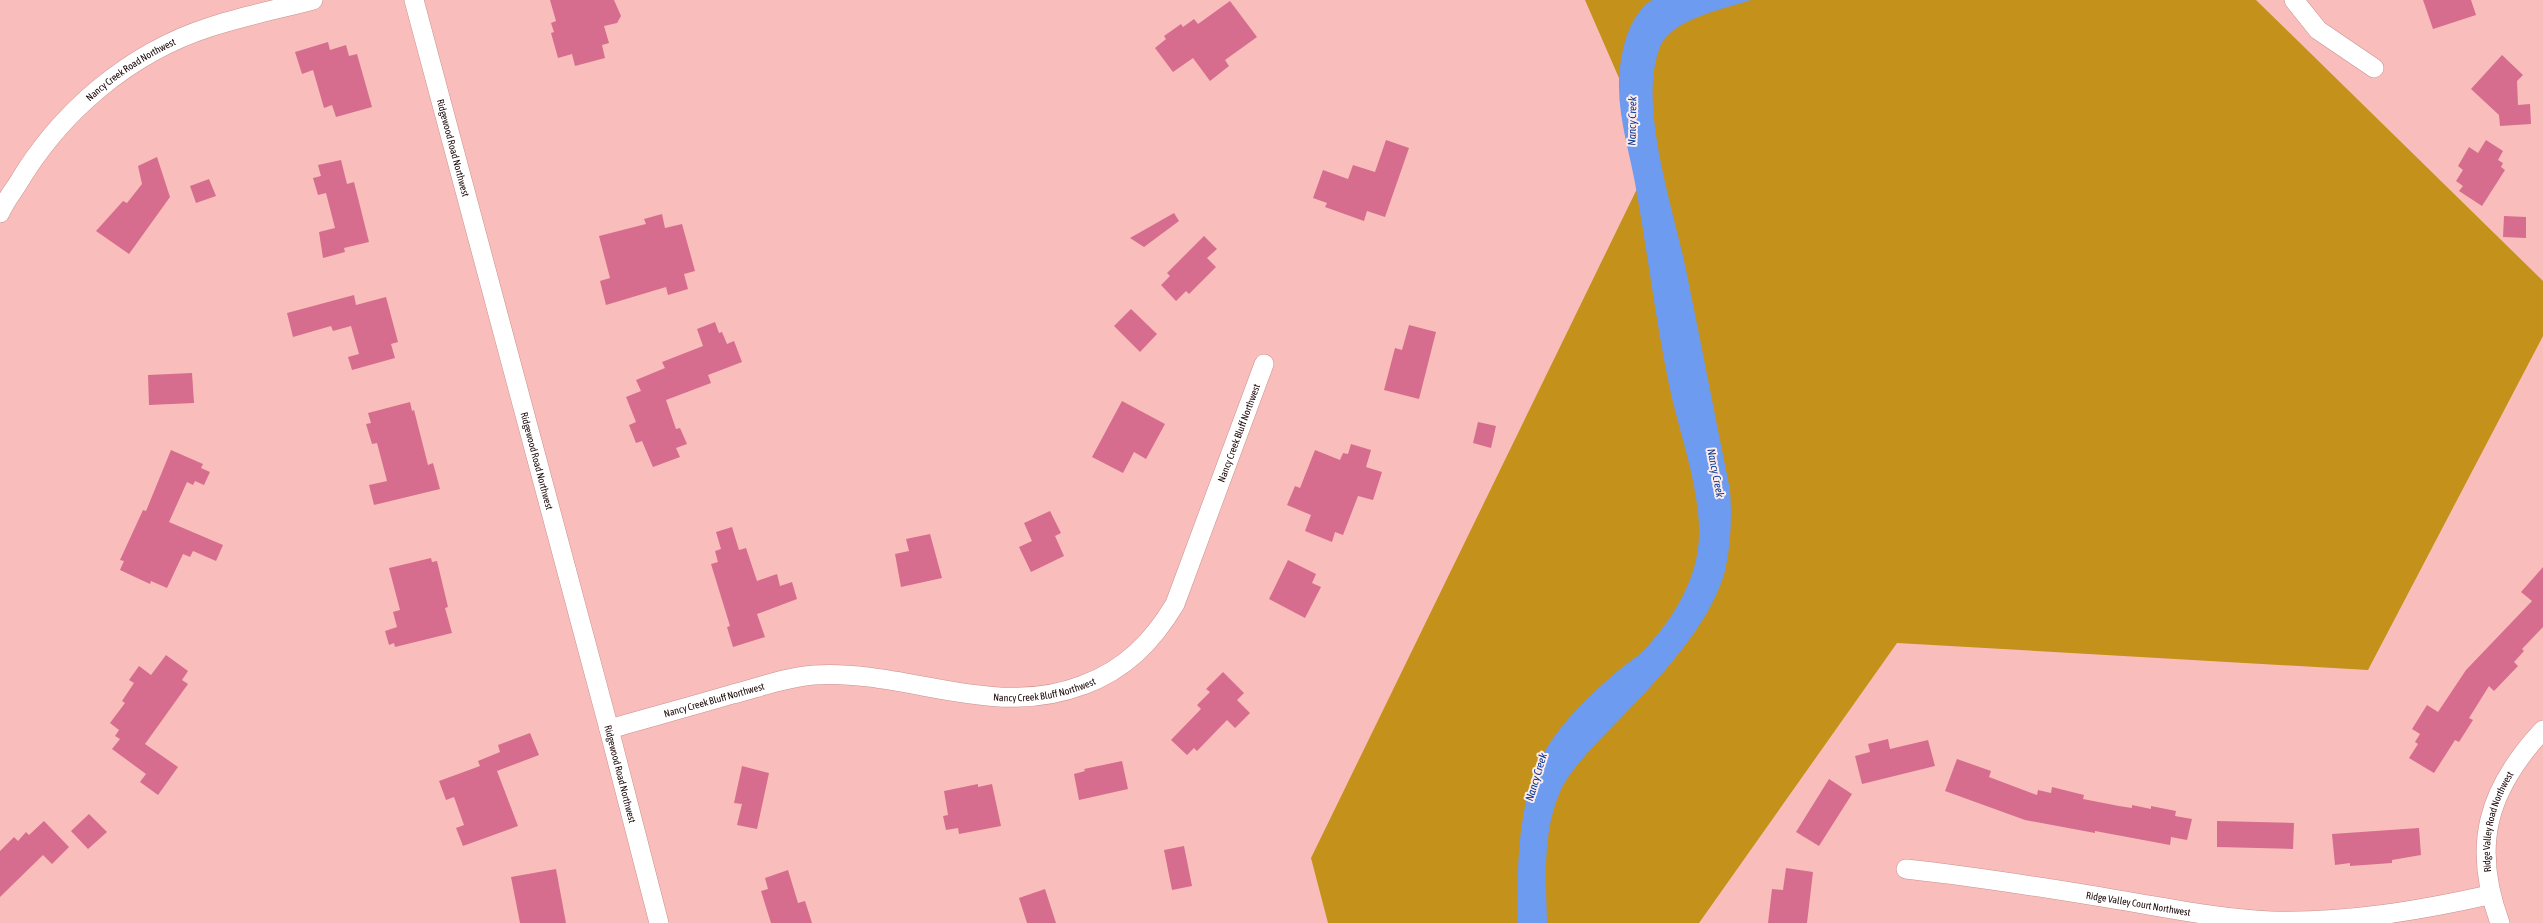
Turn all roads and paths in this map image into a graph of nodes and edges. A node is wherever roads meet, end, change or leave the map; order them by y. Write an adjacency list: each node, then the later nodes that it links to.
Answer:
1 (313, 0): 5 (street, Nancy Creek Road Northwest)
2 (414, 0): 7 (street, Ridgewood Road Northwest)
3 (2294, 0): 4 (street)
4 (2374, 68)
5 (0, 214)
6 (1264, 364): 7 (street, Nancy Creek Bluff Northwest)
7 (609, 729): 11 (street, Ridgewood Road Northwest)
8 (2543, 730): 10 (street, Ridge Valley Road Northwest)
9 (1906, 869): 10 (street, Ridge Valley Court Northwest)
10 (2489, 895): 12 (street, Ridge Valley Road Northwest)
11 (659, 923)
12 (2500, 923)

